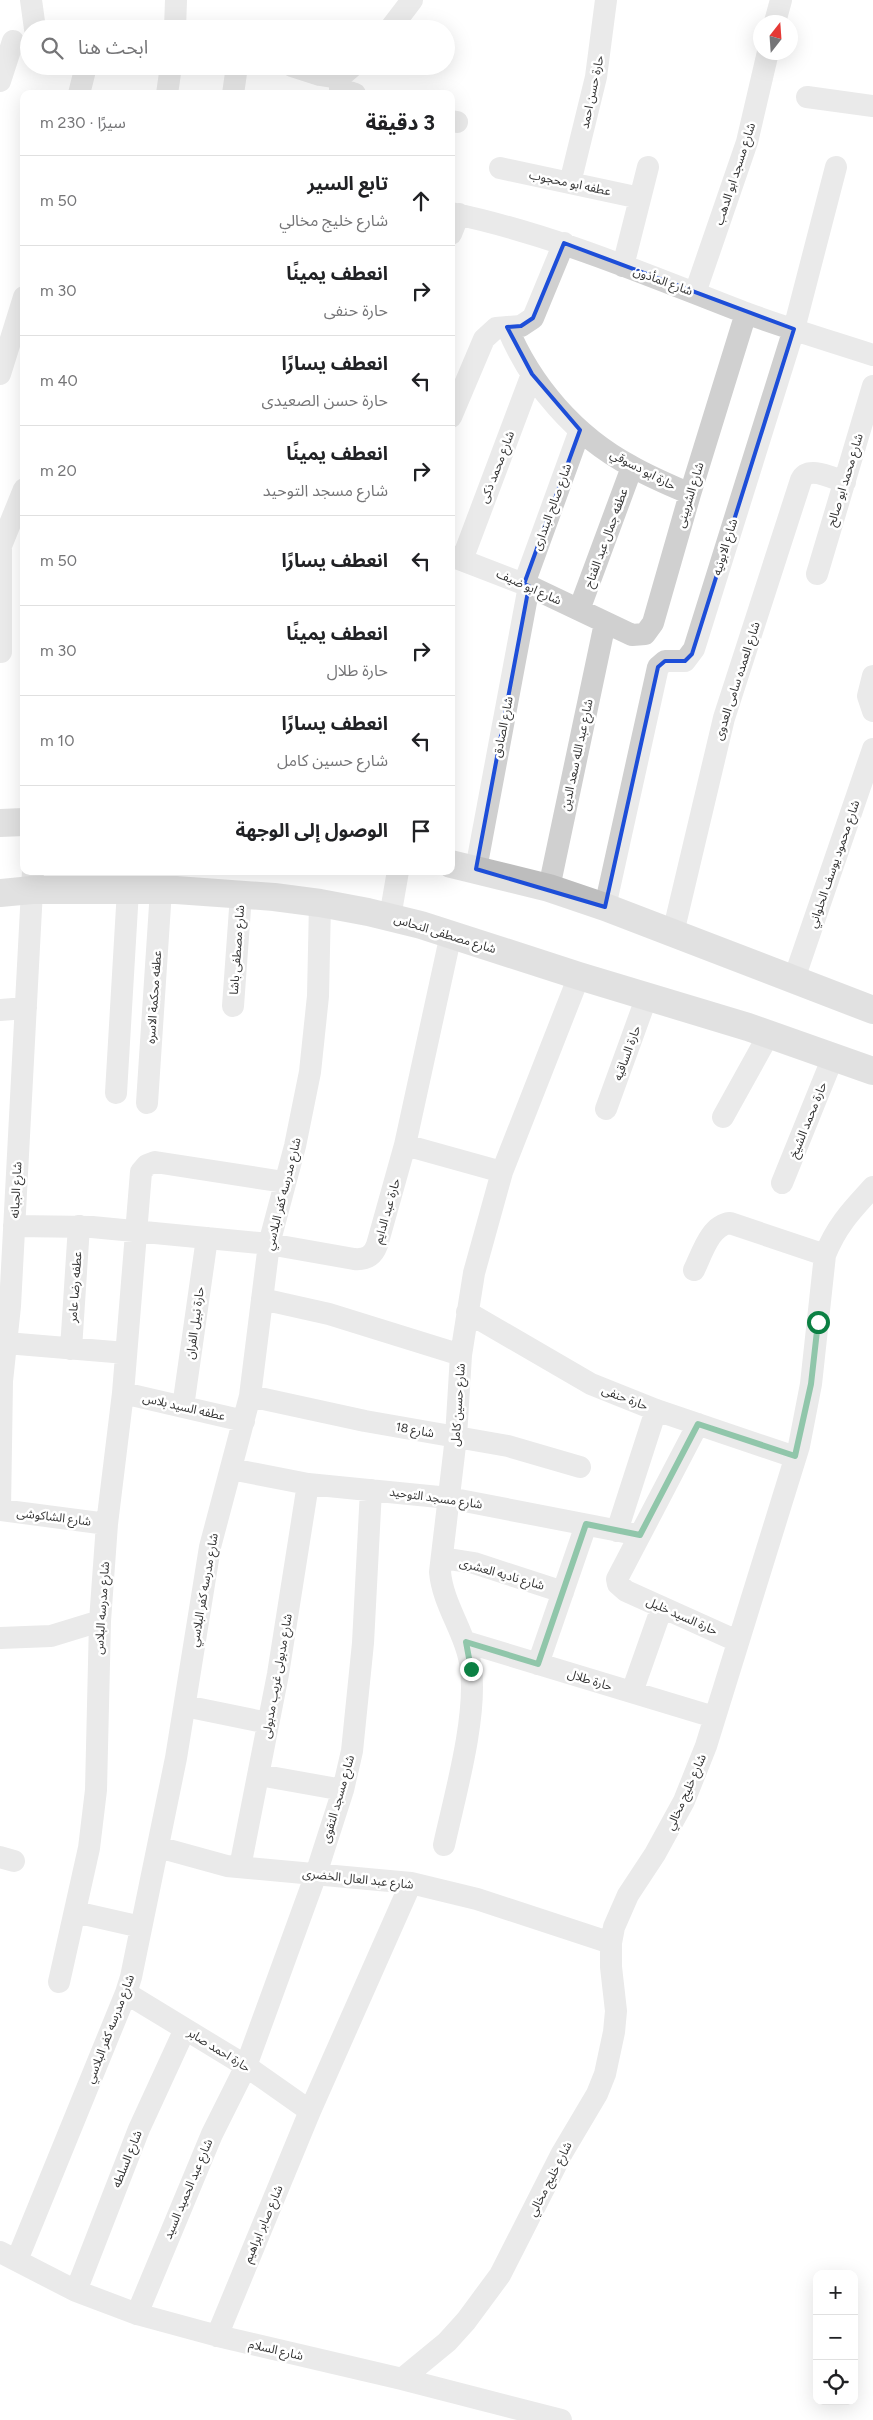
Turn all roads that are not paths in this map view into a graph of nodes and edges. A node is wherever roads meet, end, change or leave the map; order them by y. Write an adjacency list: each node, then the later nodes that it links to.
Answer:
1 (31, 0): 7 (street)
2 (176, 0): 8 (street)
3 (412, 0): 9 (street)
4 (606, 0): 26 (street, حارة حسن احمد)
5 (780, 0): 6 (street)
6 (777, 15)
7 (34, 20)
8 (175, 20)
9 (397, 20)
10 (14, 41): 16 (street)
11 (766, 60): 31 (street, شارع مسجد ابو الدهب)
12 (84, 75): 18 (street)
13 (170, 75): 19 (street)
14 (236, 75): 20 (street)
15 (320, 75): 17 (street)
16 (0, 81)
17 (345, 84)
18 (80, 90)
19 (168, 90)
20 (234, 90)
21 (807, 97): 22 (street)
22 (873, 106)
23 (648, 167): 27 (street)
24 (836, 167): 35 (street, شارع الابونيه)
25 (500, 168): 26 (street, عطفه ابو محجوب)
26 (570, 183): 27 (street, عطفه ابو محجوب)
27 (640, 198): 30 (street)
28 (455, 221): 29 (street, شارع المأذون)
29 (564, 243): 30 (street, شارع المأذون); 34 (street)
30 (623, 266): 31 (street, شارع المأذون)
31 (695, 293): 33 (street, شارع المأذون)
32 (20, 310): 37 (street)
33 (746, 313): 35 (street, شارع المأذون); 44 (street, شارع الشربينى)
34 (507, 327): 38 (street, حارة ابو دسوقي); 40 (street)
35 (794, 329): 36 (street, شارع المأذون); 69 (street, شارع الابونيه)
36 (873, 355)
37 (0, 374)
38 (532, 374): 41 (street, حارة ابو دسوقي); 48 (street, شارع محمد ذكى)
39 (873, 386): 43 (street, شارع محمد ابو صالح)
40 (455, 408)
41 (580, 430): 42 (street, حارة ابو دسوقي); 51 (street, شارع صالح البندارى)
42 (632, 467): 44 (street, حارة ابو دسوقي); 52 (street, عطفه جمال عبد الفتاح)
43 (845, 482): 50 (street, شارع محمد ابو صالح); 71 (street, شارع العمده سامى العدوى)
44 (690, 494): 53 (street, شارع الشربينى)
45 (20, 498): 47 (street)
46 (20, 542): 47 (street)
47 (0, 546): 54 (street)
48 (455, 556)
49 (455, 558): 51 (street, شارع ابو ضيف)
50 (818, 574)
51 (527, 585): 52 (street, شارع ابو ضيف); 60 (street, شارع الصادق)
52 (579, 610): 53 (street, شارع ابو ضيف)
53 (605, 623): 63 (street, شارع عبد الله سعد الدين)
54 (0, 652)
55 (873, 676): 56 (street)
56 (873, 711)
57 (873, 749): 74 (street, شارع محمود يوسف الحلواني)
58 (20, 822): 59 (street)
59 (0, 823)
60 (464, 866): 63 (street)
61 (397, 875): 70 (street)
62 (33, 881): 64 (street, شارع مصطفى النحاس); 66 (street, شارع مصطفى النحاس); 77 (street, شارع الجبانه)
63 (549, 888): 69 (street)
64 (128, 890): 65 (street, شارع مصطفى النحاس); 83 (street)
65 (160, 890): 67 (street, شارع مصطفى النحاس); 84 (street, عطفه محكمة الاسره)
66 (0, 893)
67 (241, 895): 68 (street, شارع مصطفى النحاس); 76 (street, شارع مصطفى باشا)
68 (320, 903): 70 (street, شارع مصطفى النحاس); 89 (street, شارع مدرسه كفر البلاسي)
69 (606, 907): 71 (street)
70 (390, 917): 72 (street, شارع مصطفى النحاس)
71 (673, 933): 74 (street)
72 (452, 934): 73 (street, شارع مصطفى النحاس); 87 (street, حارة عبد الدايم)
73 (579, 976): 75 (street, شارع مصطفى النحاس); 88 (street, شارع حسين كامل)
74 (794, 979): 79 (street)
75 (647, 996): 80 (street, شارع مصطفى النحاس); 85 (street, حارة الساقيه)
76 (233, 1006)
77 (26, 1008): 78 (street); 92 (street, شارع الجبانه)
78 (0, 1010)
79 (873, 1010)
80 (769, 1034): 81 (street, شارع مصطفى النحاس); 86 (street)
81 (833, 1057): 82 (street, شارع مصطفى النحاس); 90 (street, حارة محمد الشيخ)
82 (873, 1071)
83 (116, 1093)
84 (147, 1103)
85 (606, 1109)
86 (723, 1117)
87 (406, 1145): 88 (street); 96 (street, حارة عبد الدايم)
88 (502, 1172): 101 (street, شارع حسين كامل)
89 (284, 1182): 94 (street, شارع مدرسه البلاس); 96 (street, شارع مدرسه كفر البلاسي)
90 (782, 1183)
91 (873, 1187): 97 (street, شارع خليج مخالي)
92 (14, 1226): 93 (street, حارة عبد الدايم); 100 (street, شارع الجبانه)
93 (79, 1226): 94 (street, حارة عبد الدايم); 103 (street, عطفه رضا عامر)
94 (136, 1232): 95 (street, حارة عبد الدايم); 104 (street, شارع مدرسه البلاس)
95 (208, 1238): 96 (street, حارة عبد الدايم); 109 (street, حارة نبيل الفران)
96 (270, 1244): 99 (street, شارع مدرسه كفر البلاسي)
97 (825, 1255): 98 (street); 114 (street, شارع خليج مخالي)
98 (694, 1270)
99 (262, 1299): 105 (street); 108 (street, شارع مدرسه كفر البلاسي)
100 (5, 1305): 102 (street, شارع الجبانه)
101 (467, 1312): 105 (street, شارع حسين كامل); 110 (street, حارة حنفى)
102 (6, 1343): 103 (street); 106 (street, شارع الجبانه)
103 (71, 1348): 104 (street)
104 (126, 1353): 107 (street, شارع مدرسه البلاس)
105 (461, 1355): 113 (street, شارع حسين كامل)
106 (1, 1381): 120 (street, شارع الجبانه)
107 (123, 1393): 109 (street, عطفه السيد بلاس); 121 (street, شارع مدرسه البلاس)
108 (250, 1396): 111 (street, شارع مدرسه كفر البلاسي); 113 (street, شارع 18)
109 (183, 1407): 111 (street, عطفه السيد بلاس)
110 (656, 1410): 112 (street, حارة حنفى); 123 (street)
111 (244, 1421): 116 (street, شارع مدرسه كفر البلاسي)
112 (698, 1424): 114 (street, حارة حنفى); 124 (street)
113 (456, 1437): 115 (street, شارع 18); 119 (street, شارع حسين كامل)
114 (795, 1456): 130 (street, شارع خليج مخالي)
115 (580, 1467)
116 (231, 1469): 117 (street, شارع مسجد التوحيد); 134 (street, شارع مدرسه كفر البلاسي)
117 (308, 1484): 118 (street, شارع مسجد التوحيد); 136 (street, شارع مدبولى غريب مدبولى)
118 (371, 1490): 119 (street, شارع مسجد التوحيد); 138 (street, شارع مسجد التقوى)
119 (449, 1498): 122 (street, شارع مسجد التوحيد); 125 (street, شارع حسين كامل)
120 (0, 1510): 121 (street, شارع الشاكوشى)
121 (107, 1524): 128 (street, شارع مدرسه البلاس)
122 (586, 1524): 123 (street, شارع مسجد التوحيد); 126 (street)
123 (618, 1531): 124 (street, شارع مسجد التوحيد)
124 (640, 1535): 127 (street, حارة السيد خليل)
125 (442, 1558): 126 (street, شارع ناديه العشرى); 131 (street, شارع حسين كامل)
126 (563, 1592): 132 (street)
127 (662, 1607): 130 (street, حارة السيد خليل); 133 (street)
128 (100, 1621): 129 (street); 144 (street, شارع مدرسه البلاس)
129 (0, 1638)
130 (737, 1641): 135 (street, شارع خليج مخالي)
131 (466, 1642): 132 (street, حارة طلال); 139 (street, شارع حسين كامل)
132 (538, 1664): 133 (street, حارة طلال)
133 (632, 1692): 135 (street, حارة طلال)
134 (185, 1706): 136 (street); 140 (street, شارع مدرسه كفر البلاسي)
135 (714, 1717): 146 (street, شارع خليج مخالي)
136 (268, 1722): 137 (street, شارع مدبولى غريب مدبولى)
137 (259, 1775): 138 (street); 141 (street, شارع مدبولى غريب مدبولى)
138 (343, 1790): 142 (street, شارع مسجد التقوى)
139 (444, 1845)
140 (158, 1847): 141 (street, شارع عبد العال الخضرى); 145 (street, شارع مدرسه كفر البلاسي)
141 (240, 1867): 142 (street, شارع عبد العال الخضرى)
142 (316, 1874): 143 (street, شارع عبد العال الخضرى); 150 (street, شارع مسجد التقوى)
143 (411, 1884): 146 (street, شارع عبد العال الخضرى); 151 (street, شارع صابر ابراهيم)
144 (75, 1912): 145 (street); 147 (street, شارع مدرسه البلاس)
145 (141, 1927): 148 (street, شارع مدرسه كفر البلاسي)
146 (611, 1943): 156 (street, شارع خليج مخالي)
147 (59, 1982)
148 (126, 1993): 149 (street, حارة احمد صابر); 152 (street, شارع مدرسه كفر البلاسي)
149 (185, 2029): 150 (street, حارة احمد صابر); 153 (street, شارع السلطه)
150 (246, 2066): 151 (street, حارة احمد صابر); 154 (street, شارع عبد الحميد السيد)
151 (310, 2111): 155 (street, شارع صابر ابراهيم)
152 (8, 2256): 153 (street, شارع السلام)
153 (76, 2291): 154 (street, شارع السلام)
154 (137, 2314): 155 (street, شارع السلام)
155 (217, 2336): 156 (street, شارع السلام)
156 (402, 2379): 157 (street, شارع السلام)
157 (561, 2420)

